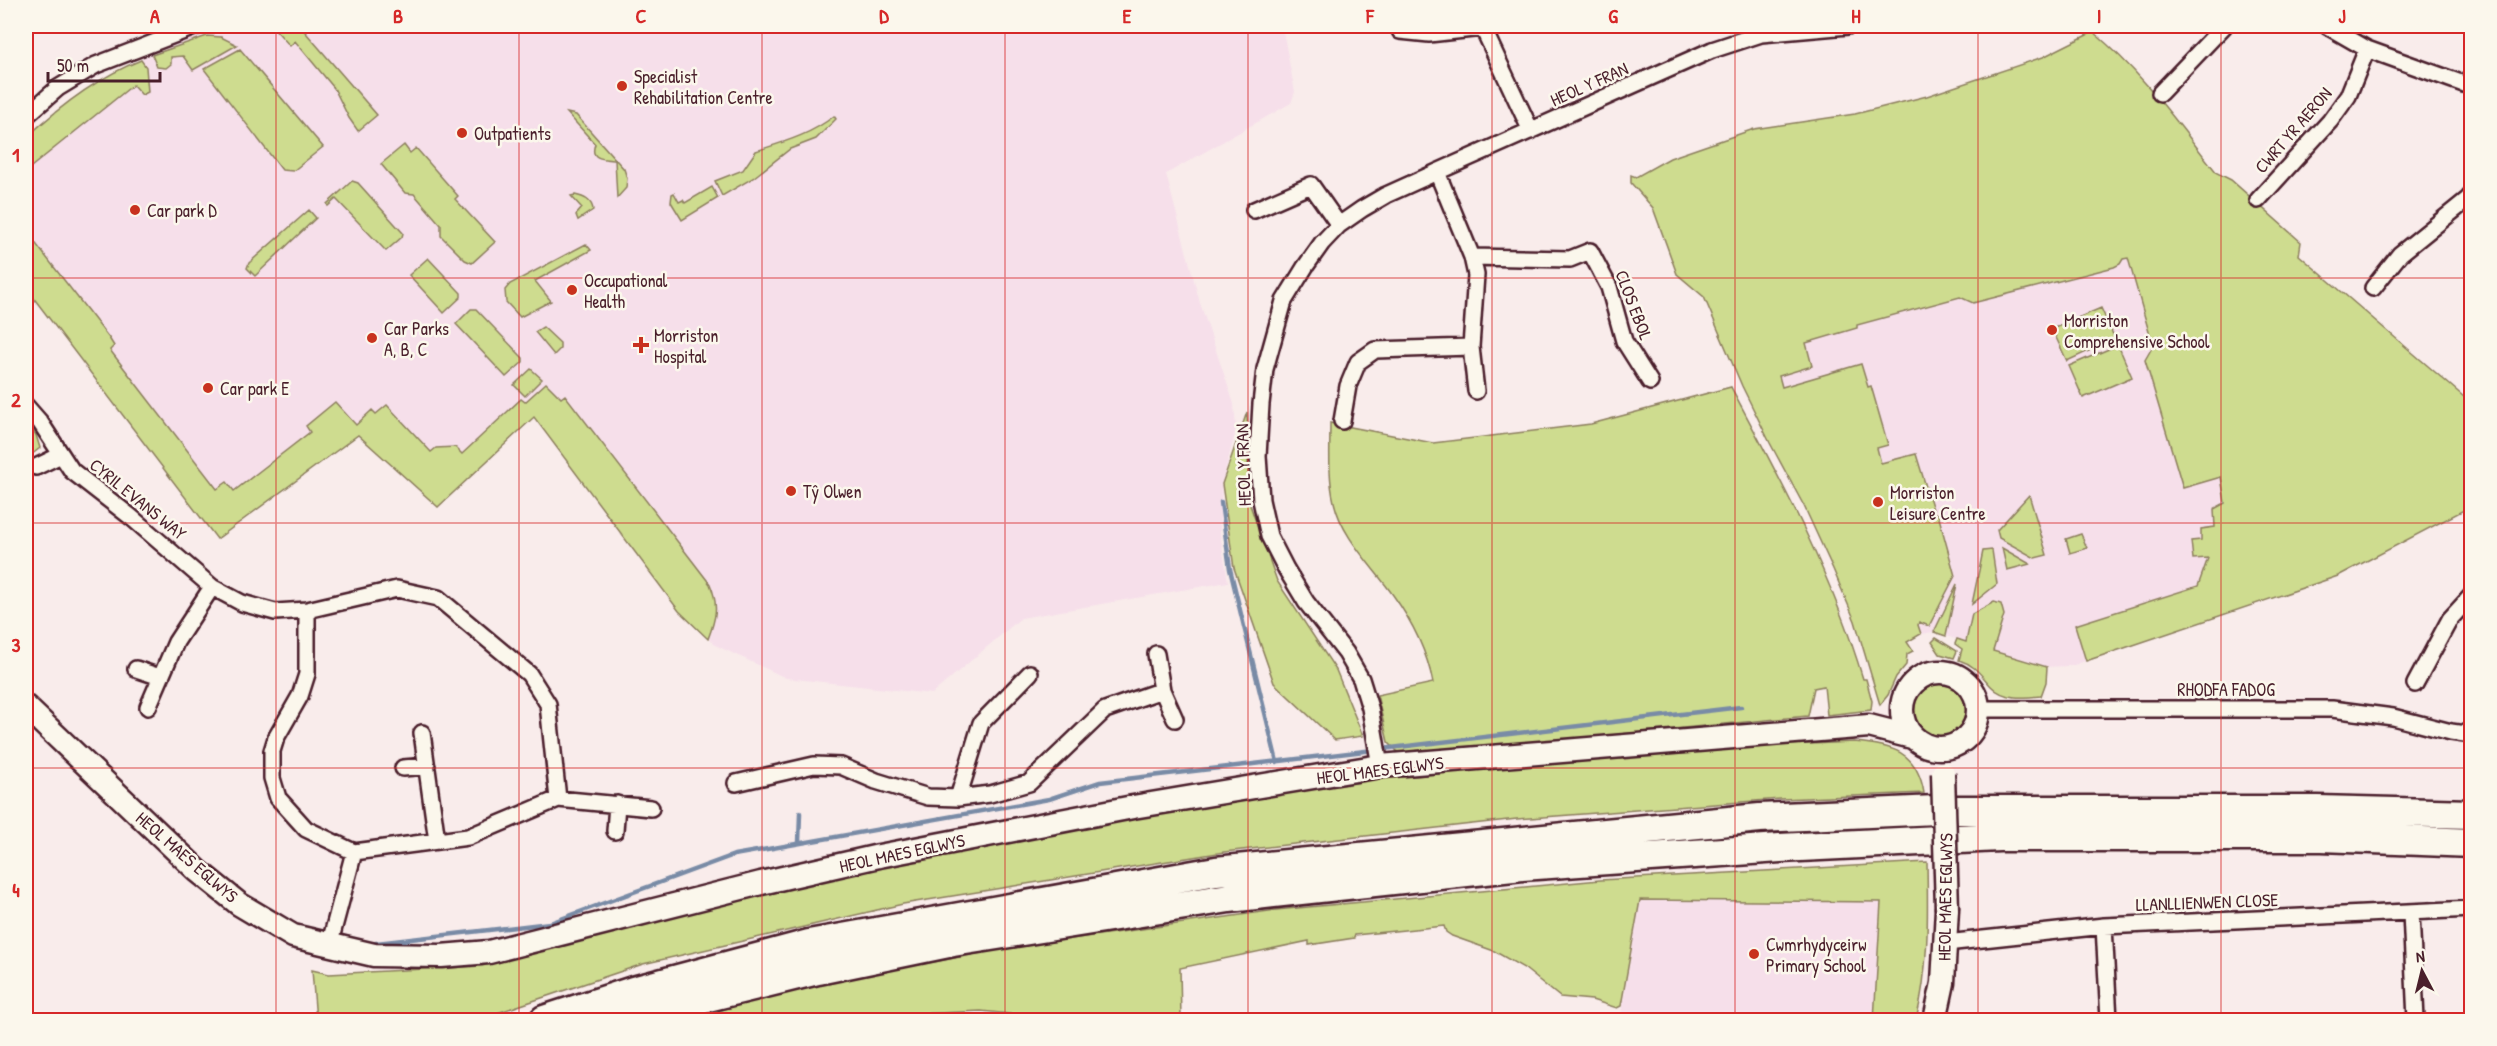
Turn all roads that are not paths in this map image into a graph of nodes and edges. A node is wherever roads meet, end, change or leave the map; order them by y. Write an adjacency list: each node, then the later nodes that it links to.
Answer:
1 (197, 26): 10 (street)
2 (1838, 26): 11 (street, HEOL Y FRAN)
3 (2224, 26): 9 (street)
4 (2327, 26): 7 (street)
5 (1482, 27): 6 (street); 11 (street)
6 (1400, 31)
7 (2367, 49): 8 (street); 14 (street, CWRT YR AERON)
8 (2472, 87)
9 (2160, 93)
10 (26, 116)
11 (1531, 131): 12 (street, HEOL Y FRAN)
12 (1437, 172): 16 (street, HEOL Y FRAN); 17 (street)
13 (2472, 194): 18 (street)
14 (2258, 200)
15 (1254, 210): 16 (street)
16 (1339, 225): 46 (street, HEOL Y FRAN)
17 (1472, 257): 19 (street); 20 (street, CLOS EBOL)
18 (2373, 288)
19 (1471, 347): 21 (street); 23 (street)
20 (1650, 382)
21 (1476, 391)
22 (26, 406): 24 (street, CYRIL EVANS WAY)
23 (1342, 421)
24 (61, 454): 25 (street); 26 (street, CYRIL EVANS WAY)
25 (36, 467)
26 (212, 587): 28 (street, CYRIL EVANS WAY); 32 (street)
27 (2472, 595): 33 (street)
28 (307, 610): 50 (street, CYRIL EVANS WAY); 58 (street)
29 (1155, 654): 34 (street)
30 (136, 669): 32 (street)
31 (1030, 673): 51 (street)
32 (160, 677): 37 (street)
33 (2415, 684)
34 (1162, 690): 39 (street); 51 (street)
35 (1902, 704): 38 (street, HEOL MAES EGLWYS); 40 (street, HEOL MAES EGLWYS); 43 (street)
36 (26, 707): 63 (street, HEOL MAES EGLWYS)
37 (148, 707)
38 (1978, 709): 42 (street, RHODFA FADOG); 44 (street)
39 (1175, 719)
40 (1869, 726): 43 (street, HEOL MAES EGLWYS); 46 (street, HEOL MAES EGLWYS)
41 (422, 733): 45 (street)
42 (2472, 735)
43 (1916, 740): 44 (street, HEOL MAES EGLWYS); 48 (street)
44 (1961, 742): 48 (street)
45 (427, 766): 47 (street); 56 (street)
46 (1380, 766): 63 (street, HEOL MAES EGLWYS)
47 (403, 768)
48 (1943, 773): 62 (street, HEOL MAES EGLWYS, bridge)
49 (735, 783): 51 (street)
50 (558, 798): 52 (street); 56 (street)
51 (958, 798)
52 (617, 804): 53 (street); 55 (street)
53 (651, 808)
54 (2472, 814): 64 (highway)
55 (615, 831)
56 (438, 841): 58 (street)
57 (2472, 843): 65 (highway)
58 (354, 852): 63 (street)
59 (2472, 909): 60 (street, LLANLLIENWEN CLOSE)
60 (2411, 913): 61 (street, LLANLLIENWEN CLOSE); 68 (street)
61 (2104, 926): 62 (street, LLANLLIENWEN CLOSE); 67 (street)
62 (1946, 944): 66 (street, HEOL MAES EGLWYS)
63 (329, 946)
64 (544, 1020)
65 (621, 1020)
66 (1935, 1020)
67 (2109, 1020)
68 (2416, 1020)

